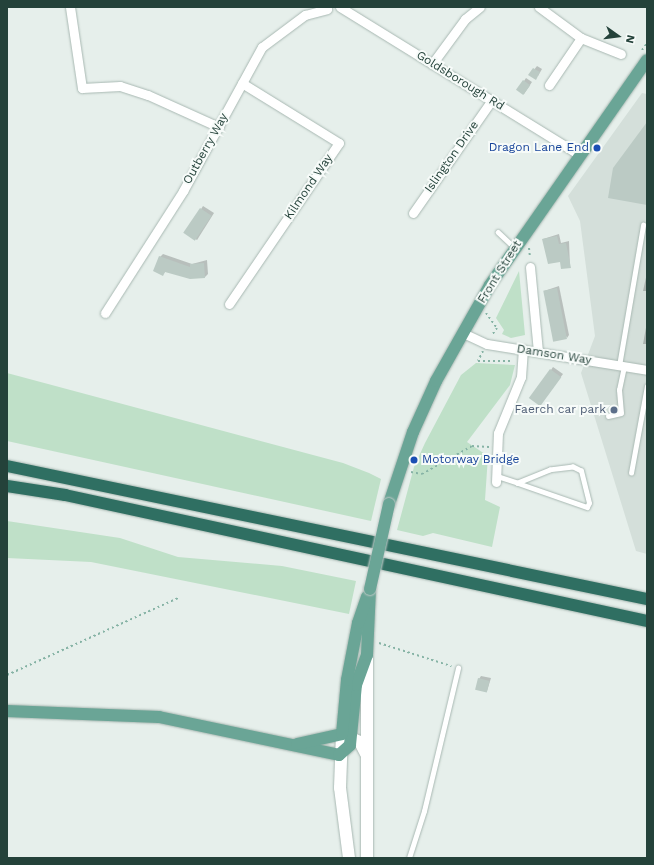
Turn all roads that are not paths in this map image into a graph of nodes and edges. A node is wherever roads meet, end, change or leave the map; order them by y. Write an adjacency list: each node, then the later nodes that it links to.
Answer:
1 (70, 7): 13 (street)
2 (340, 7): 5 (street, Goldsborough Rd); 9 (street, Goldsborough Rd)
3 (480, 7): 9 (street)
4 (539, 7): 6 (street)
5 (327, 8): 10 (street, Outberry Way)
6 (581, 38): 7 (street); 11 (street)
7 (621, 54)
8 (643, 58): 14 (main road, Front Street)
9 (432, 64): 12 (street, Goldsborough Rd)
10 (242, 83): 13 (street, Outberry Way); 20 (street, Kilmond Way)
11 (549, 85)
12 (491, 100): 14 (street, Goldsborough Rd); 15 (street, Islington Drive)
13 (219, 127): 21 (street, Outberry Way)
14 (580, 155): 18 (main road, Front Street)
15 (413, 213)
16 (643, 225): 25 (lane)
17 (498, 232): 18 (lane)
18 (515, 248): 22 (main road, Front Street)
19 (530, 267): 24 (street)
20 (229, 304)
21 (105, 313)
22 (463, 333): 23 (street, Damson Way); 34 (main road, Front Street, bridge)
23 (522, 350): 24 (street, Damson Way); 31 (street)
24 (538, 352): 25 (street, Damson Way)
25 (621, 366): 26 (street, Damson Way); 28 (lane)
26 (647, 370)
27 (647, 386): 30 (lane)
28 (608, 416)
29 (7, 466): 35 (highway)
30 (631, 473)
31 (496, 479): 32 (lane)
32 (518, 484): 32 (lane)
33 (7, 486): 36 (highway)
34 (370, 589): 37 (main road); 40 (main road)
35 (647, 599)
36 (647, 621)
37 (367, 655): 40 (main road); 42 (main road)
38 (458, 668): 46 (lane)
39 (7, 711): 41 (main road)
40 (347, 735): 41 (main road); 42 (main road); 43 (main road)
41 (295, 744): 43 (main road)
42 (366, 754): 45 (main road)
43 (339, 755): 44 (main road)
44 (349, 858)
45 (366, 858)
46 (409, 858)

